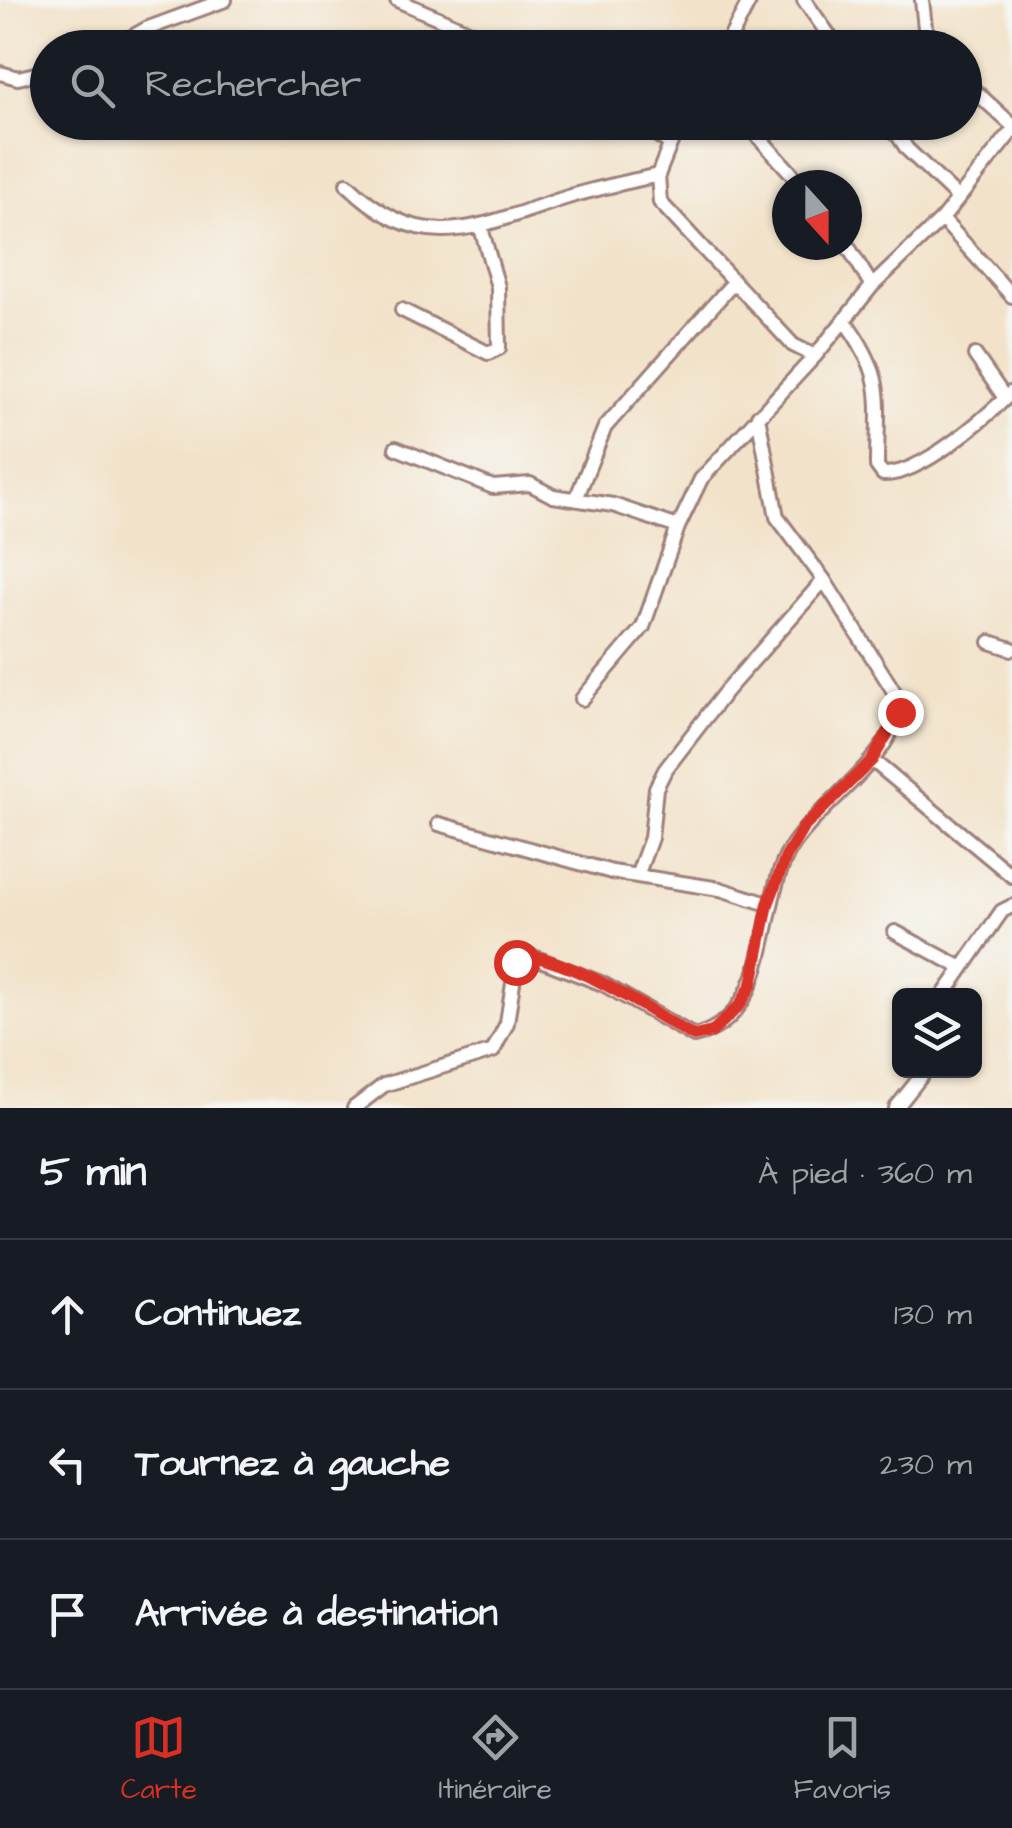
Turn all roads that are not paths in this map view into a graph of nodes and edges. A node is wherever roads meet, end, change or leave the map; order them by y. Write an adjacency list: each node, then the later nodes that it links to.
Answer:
1 (225, 0): 6 (street)
2 (397, 0): 7 (street)
3 (750, 0): 8 (street)
4 (804, 0): 9 (street)
5 (922, 0): 10 (street)
6 (143, 30)
7 (466, 30)
8 (734, 30)
9 (825, 30)
10 (926, 30)
11 (0, 73): 12 (street)
12 (30, 75)
13 (982, 99): 14 (street)
14 (1012, 128): 23 (street)
15 (663, 140): 19 (street)
16 (671, 140): 19 (street)
17 (761, 140): 20 (street)
18 (902, 140): 23 (street)
19 (669, 144): 21 (street)
20 (788, 170)
21 (658, 175): 25 (street); 27 (street)
22 (347, 184): 25 (street)
23 (958, 198): 24 (street)
24 (942, 219): 28 (street); 29 (street)
25 (481, 228): 30 (street)
26 (856, 260): 28 (street)
27 (734, 282): 33 (street); 37 (street)
28 (872, 286): 31 (street)
29 (1012, 296)
30 (402, 310)
31 (844, 320): 33 (street); 34 (street)
32 (975, 355): 34 (street)
33 (815, 356): 35 (street)
34 (1008, 395)
35 (758, 416): 38 (street); 39 (street)
36 (396, 448): 37 (street)
37 (576, 500): 38 (street)
38 (678, 527): 42 (street)
39 (824, 580): 43 (street); 45 (street)
40 (990, 642): 41 (street)
41 (1012, 649)
42 (582, 699)
43 (872, 760): 46 (street); 47 (street)
44 (439, 824): 45 (street)
45 (637, 876): 47 (street)
46 (1012, 876)
47 (768, 904): 53 (street)
48 (1012, 906): 50 (street)
49 (895, 932): 50 (street)
50 (962, 968): 51 (street)
51 (948, 988)
52 (920, 1078): 54 (street)
53 (354, 1108)
54 (896, 1108)

